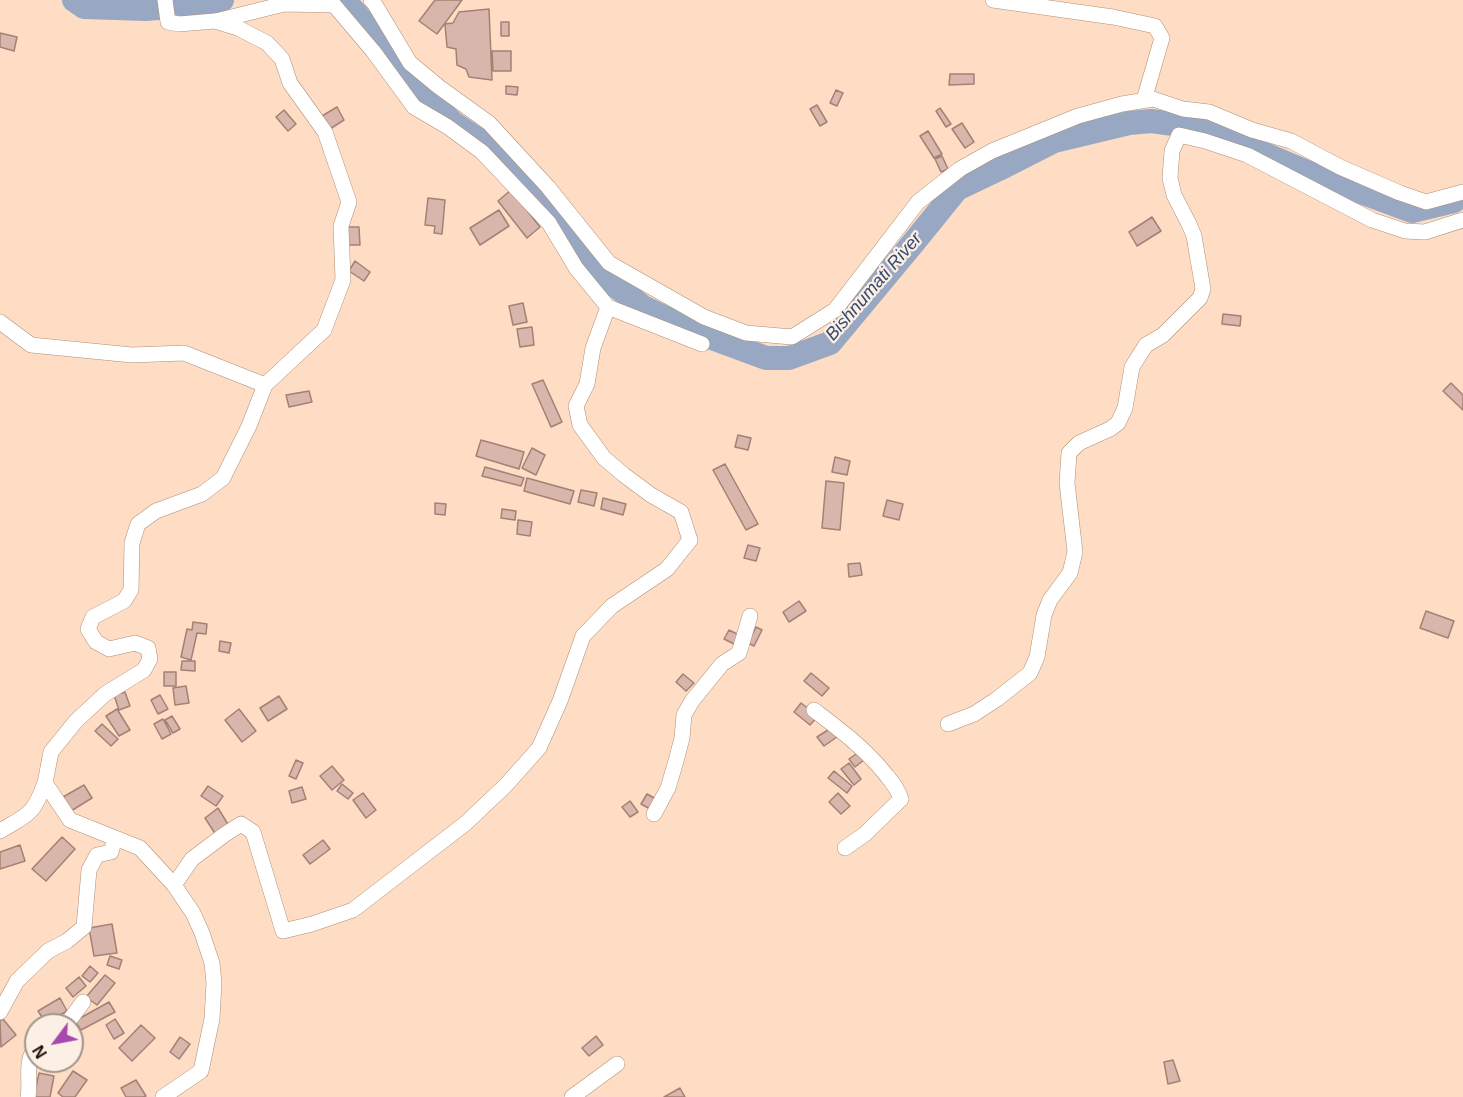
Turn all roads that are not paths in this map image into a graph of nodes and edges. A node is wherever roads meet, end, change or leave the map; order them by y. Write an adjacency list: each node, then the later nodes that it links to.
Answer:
1 (165, 0): 5 (street)
2 (371, 0): 6 (street)
3 (993, 0): 6 (street)
4 (284, 2): 5 (street); 11 (street)
5 (215, 21): 14 (street)
6 (1144, 100): 7 (street)
7 (1182, 114): 8 (street); 9 (street)
8 (1179, 135): 10 (street); 17 (street)
9 (1463, 192)
10 (1463, 220)
11 (608, 307): 13 (street); 23 (street)
12 (0, 322): 14 (street)
13 (702, 344)
14 (265, 385): 18 (street)
15 (750, 616): 19 (street)
16 (814, 710): 22 (street)
17 (948, 724)
18 (45, 783): 20 (street); 21 (street)
19 (654, 814)
20 (0, 831)
21 (115, 838): 23 (street); 25 (street)
22 (845, 848)
23 (174, 885): 30 (street)
24 (83, 1002): 26 (street)
25 (0, 1012)
26 (75, 1013)
27 (618, 1064): 31 (street)
28 (29, 1073): 29 (street)
29 (28, 1097)
30 (163, 1097)
31 (572, 1097)

